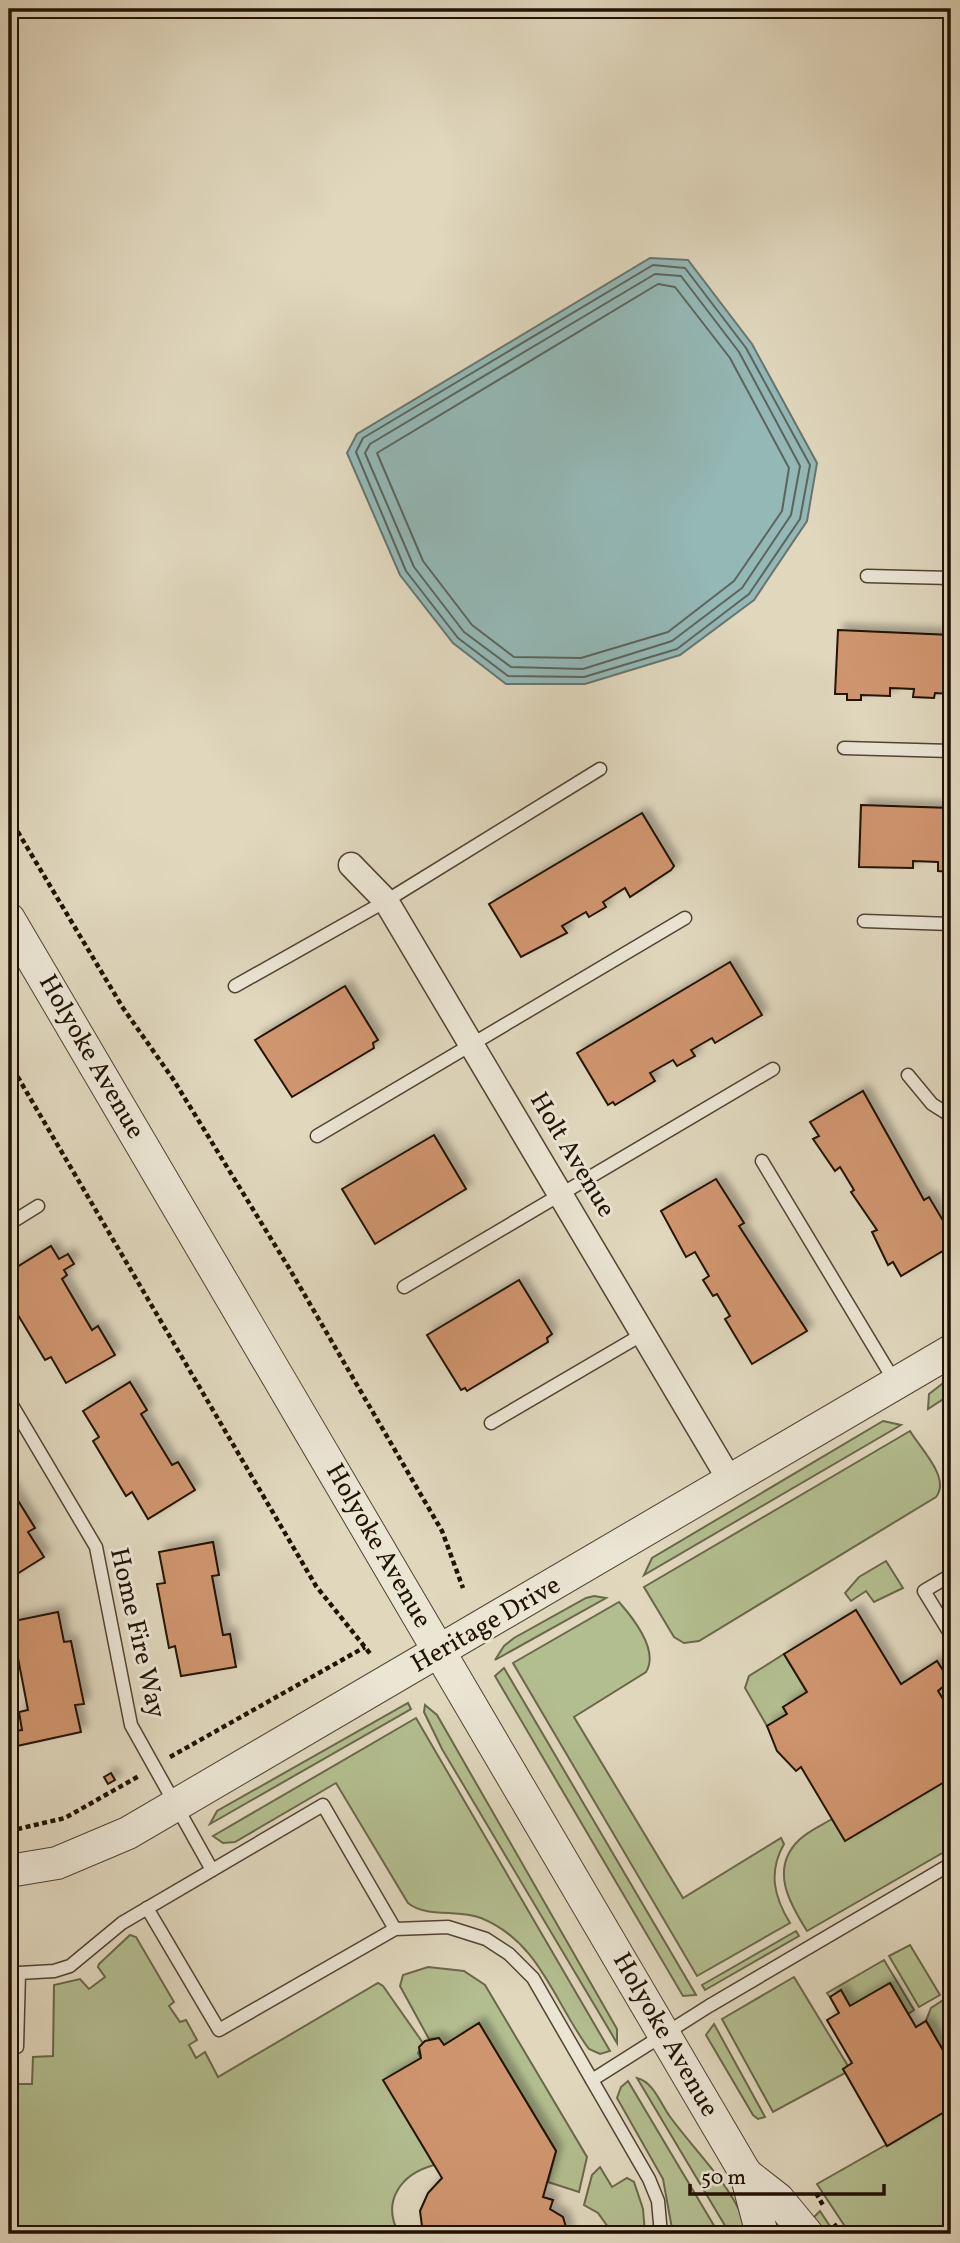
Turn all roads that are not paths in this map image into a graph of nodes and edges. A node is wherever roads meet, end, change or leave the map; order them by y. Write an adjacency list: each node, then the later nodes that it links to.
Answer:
1 (867, 576): 2 (lane)
2 (951, 578)
3 (844, 748): 4 (lane)
4 (951, 751)
5 (600, 769): 7 (lane)
6 (351, 865): 7 (street, Holt Avenue)
7 (386, 901): 12 (lane); 13 (street, Holt Avenue)
8 (685, 918): 13 (lane)
9 (9, 919): 31 (street, Holyoke Avenue)
10 (864, 920): 11 (lane)
11 (951, 924)
12 (235, 986)
13 (472, 1046): 17 (lane); 19 (street, Holt Avenue)
14 (773, 1069): 19 (lane)
15 (908, 1075): 16 (lane)
16 (951, 1116)
17 (317, 1136)
18 (762, 1161): 25 (lane)
19 (560, 1194): 22 (lane); 23 (street, Holt Avenue)
20 (38, 1206): 21 (lane)
21 (9, 1224)
22 (404, 1287)
23 (643, 1334): 27 (lane); 28 (street, Holt Avenue)
24 (951, 1351): 25 (street, Heritage Drive)
25 (896, 1384): 28 (street, Heritage Drive)
26 (9, 1400): 32 (lane, Home Fire Way)
27 (491, 1423)
28 (732, 1482): 31 (street, Heritage Drive)
29 (951, 1575): 30 (lane)
30 (951, 1635)
31 (439, 1651): 32 (street, Heritage Drive); 39 (street, Holyoke Avenue)
32 (175, 1806): 34 (lane, Home Fire Way); 35 (street, Heritage Drive)
33 (951, 1864): 39 (lane)
34 (212, 1870): 36 (lane); 37 (lane)
35 (9, 1871)
36 (147, 1908): 37 (lane); 38 (lane)
37 (396, 1929): 41 (lane)
38 (14, 1973): 40 (lane)
39 (664, 2034): 41 (lane); 42 (street, Holyoke Avenue)
40 (9, 2047)
41 (592, 2080): 43 (lane)
42 (746, 2174): 44 (street, Holyoke Avenue); 45 (street, Holyoke Avenue)
43 (661, 2234)
44 (762, 2234)
45 (807, 2234)

